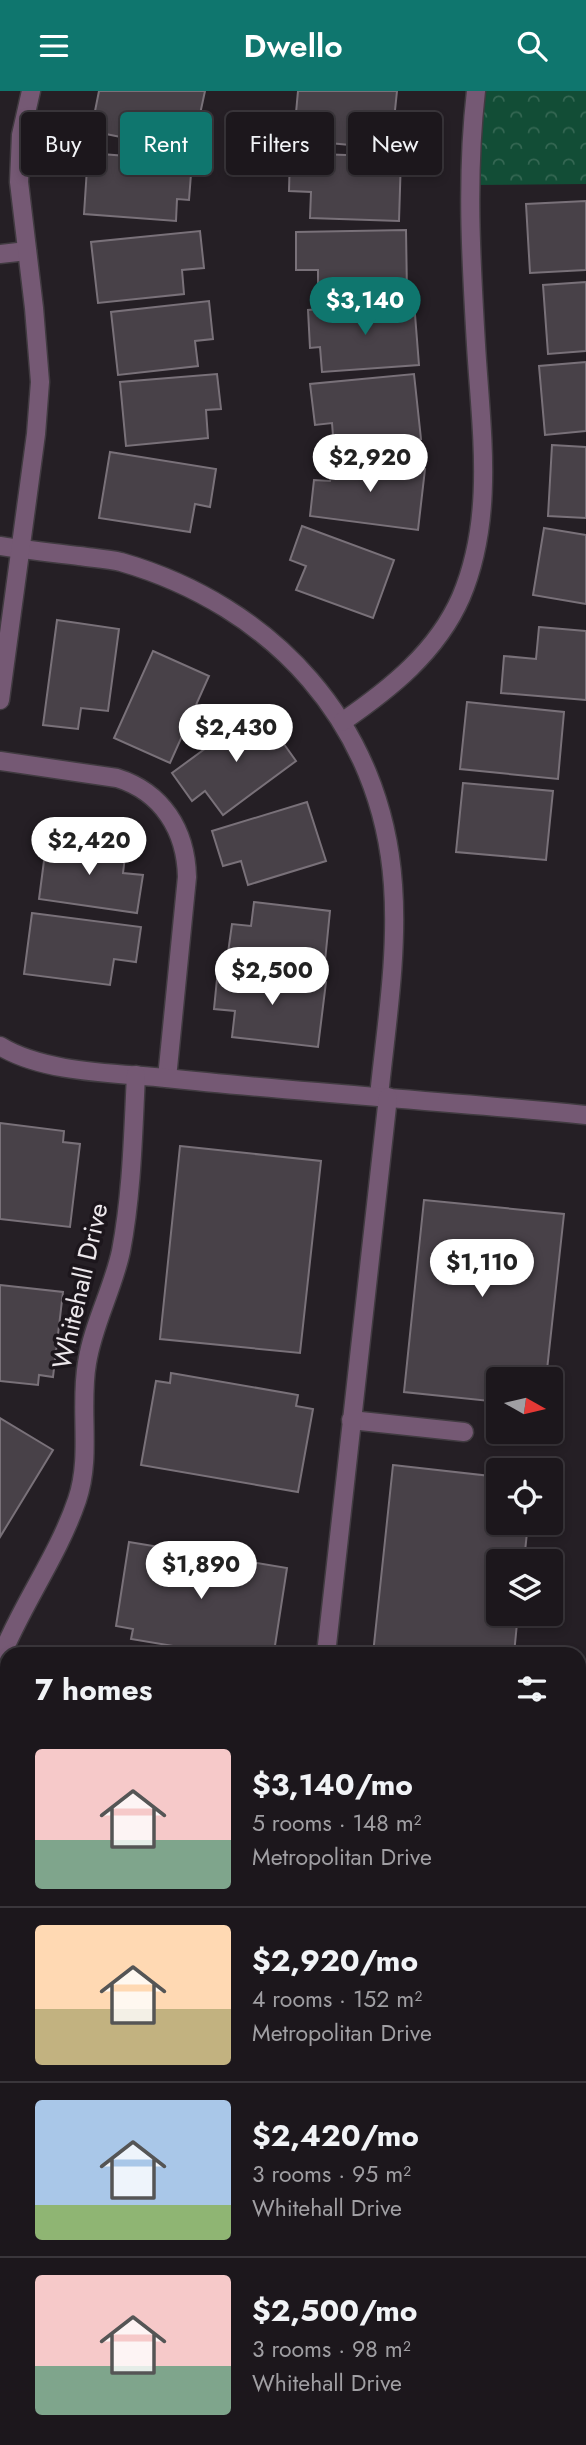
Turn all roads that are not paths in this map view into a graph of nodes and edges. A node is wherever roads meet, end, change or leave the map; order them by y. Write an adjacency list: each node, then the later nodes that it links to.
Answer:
1 (31, 91): 3 (street)
2 (476, 91): 8 (street)
3 (27, 251): 4 (street); 6 (street)
4 (0, 254)
5 (0, 546): 6 (street)
6 (20, 549): 7 (street); 8 (street)
7 (0, 700)
8 (342, 722): 13 (street)
9 (0, 761): 12 (street)
10 (0, 1046): 11 (street)
11 (136, 1075): 12 (street); 17 (street, Whitehall Drive)
12 (167, 1078): 13 (street)
13 (384, 1097): 14 (street); 15 (street)
14 (586, 1115)
15 (351, 1420): 16 (street); 18 (street)
16 (464, 1432)
17 (6, 1647)
18 (327, 1647)

